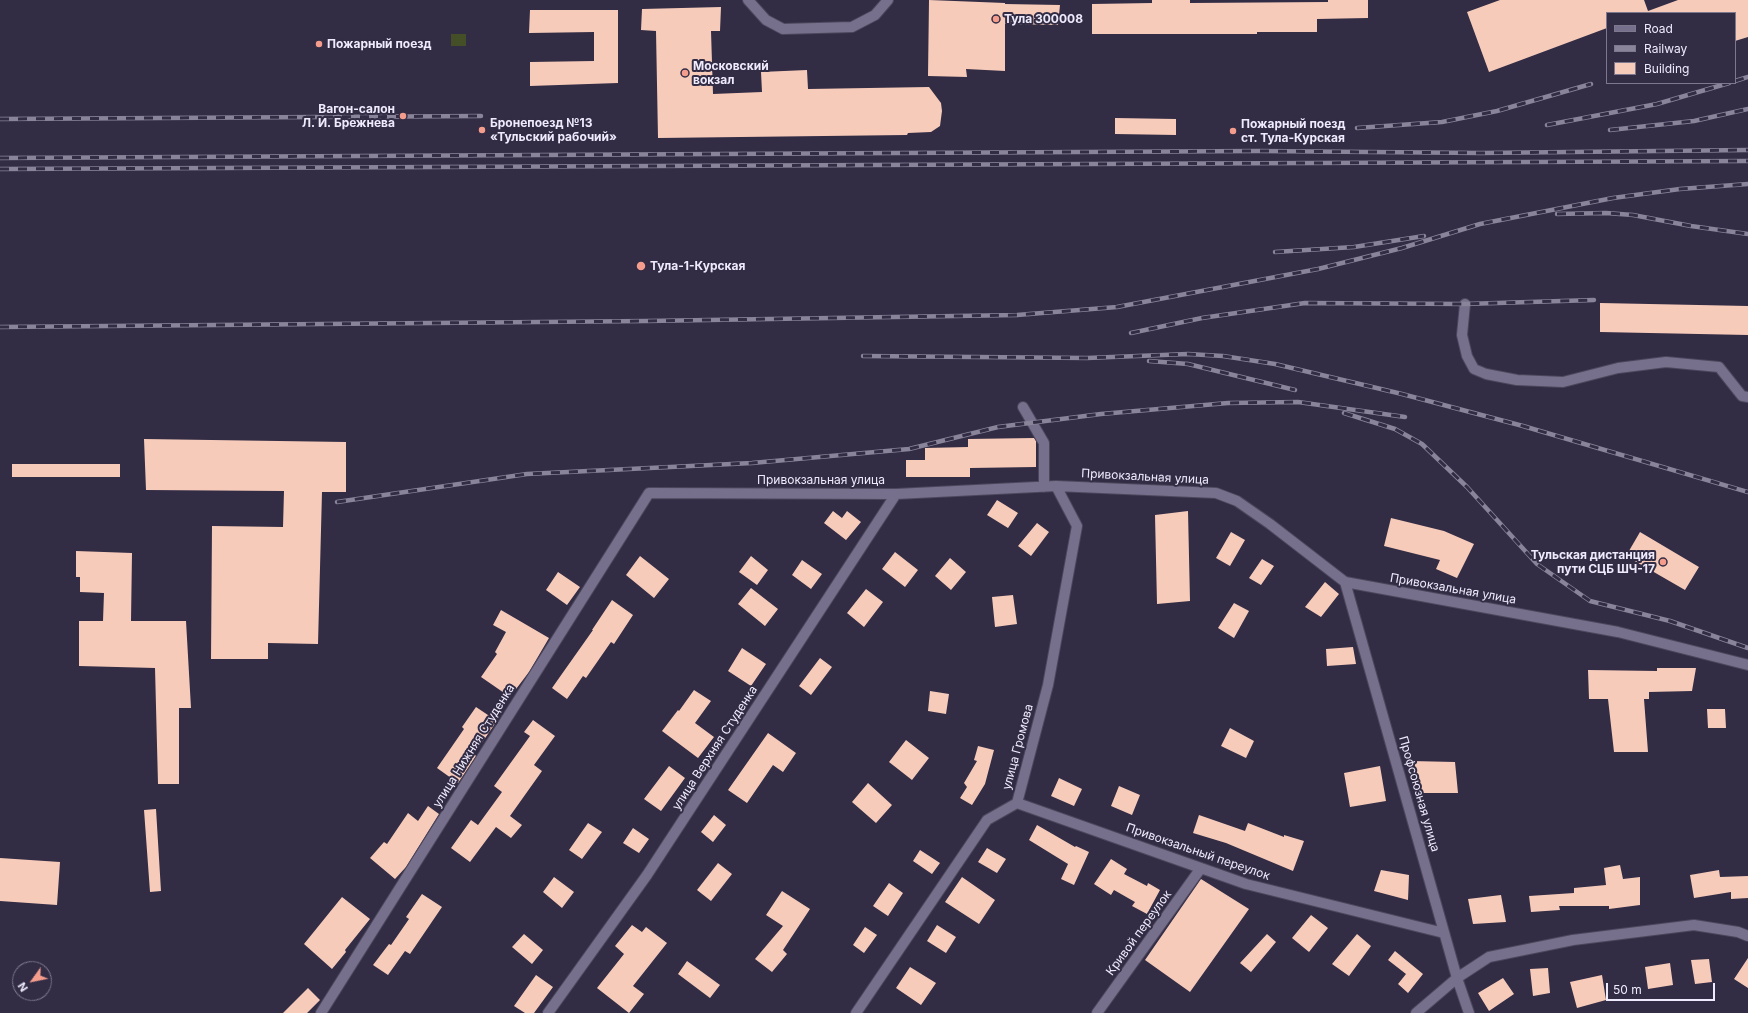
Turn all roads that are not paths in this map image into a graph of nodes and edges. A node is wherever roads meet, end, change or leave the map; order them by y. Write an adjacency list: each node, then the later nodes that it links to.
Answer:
1 (748, 0): 2 (street)
2 (888, 0)
3 (1465, 304): 4 (street)
4 (1748, 397)
5 (1023, 406): 7 (street)
6 (1056, 486): 7 (street, Привокзальная улица); 10 (street, Привокзальная улица); 12 (street, улица Громова)
7 (1044, 487): 9 (street, Привокзальная улица)
8 (649, 493): 9 (street, Привокзальная улица); 17 (street, улица Нижняя Cтуденкa)
9 (896, 494): 18 (street, улица Верхняя Cтуденка)
10 (1345, 582): 11 (street, Привокзальная улица); 14 (street, Профсоюзная улица)
11 (1748, 665)
12 (1017, 803): 13 (street, Привокзальный переулок); 19 (street, улица Громова)
13 (1201, 868): 14 (street, Привокзальный переулок); 20 (street, Кривой переулок)
14 (1444, 933): 16 (street, Профсоюзная улица)
15 (1748, 936): 16 (street)
16 (1457, 978): 21 (street); 22 (street, Профсоюзная улица)
17 (320, 1013)
18 (548, 1013)
19 (856, 1013)
20 (1097, 1013)
21 (1416, 1013)
22 (1469, 1013)

